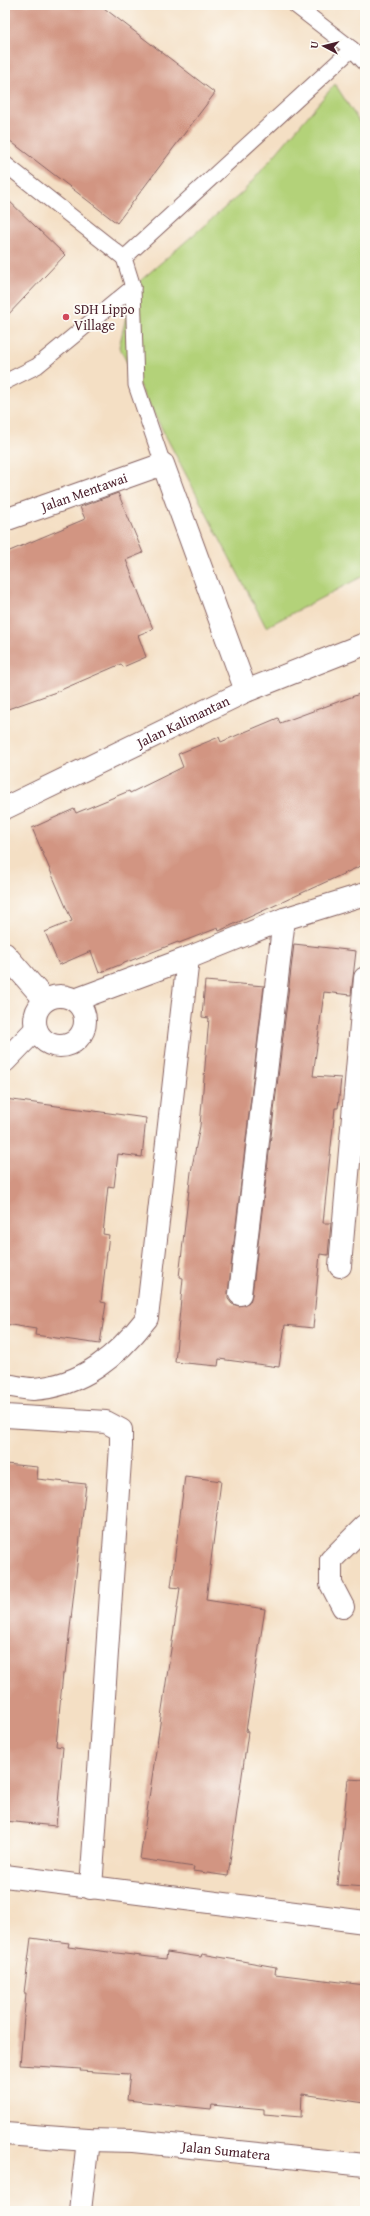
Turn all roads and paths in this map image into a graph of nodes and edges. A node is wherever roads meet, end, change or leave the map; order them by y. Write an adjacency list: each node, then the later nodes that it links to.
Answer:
1 (295, 5): 2 (lane)
2 (352, 49): 3 (lane); 5 (lane)
3 (365, 63)
4 (5, 164): 5 (lane)
5 (124, 258): 6 (lane)
6 (133, 287): 7 (lane); 8 (lane)
7 (5, 382)
8 (163, 464): 9 (street, Jalan Mentawai); 11 (street)
9 (5, 520)
10 (365, 644): 11 (street, Jalan Kalimantan)
11 (246, 691): 12 (street, Jalan Kalimantan)
12 (5, 808)
13 (365, 894): 14 (street)
14 (284, 919): 16 (street); 23 (street)
15 (5, 954): 18 (street)
16 (188, 958): 19 (street); 24 (street)
17 (365, 978): 22 (street)
18 (45, 1000): 19 (street); 20 (street)
19 (75, 1000): 20 (street)
20 (36, 1029): 21 (street)
21 (5, 1061)
22 (340, 1266)
23 (240, 1294)
24 (5, 1385)
25 (5, 1416): 29 (street)
26 (365, 1526): 27 (street)
27 (343, 1607)
28 (5, 1876): 29 (street)
29 (91, 1888): 30 (street)
30 (365, 1922)
31 (5, 2134): 32 (street, Jalan Sumatera)
32 (88, 2140): 33 (street, Jalan Sumatera); 34 (street)
33 (365, 2166)
34 (80, 2211)

